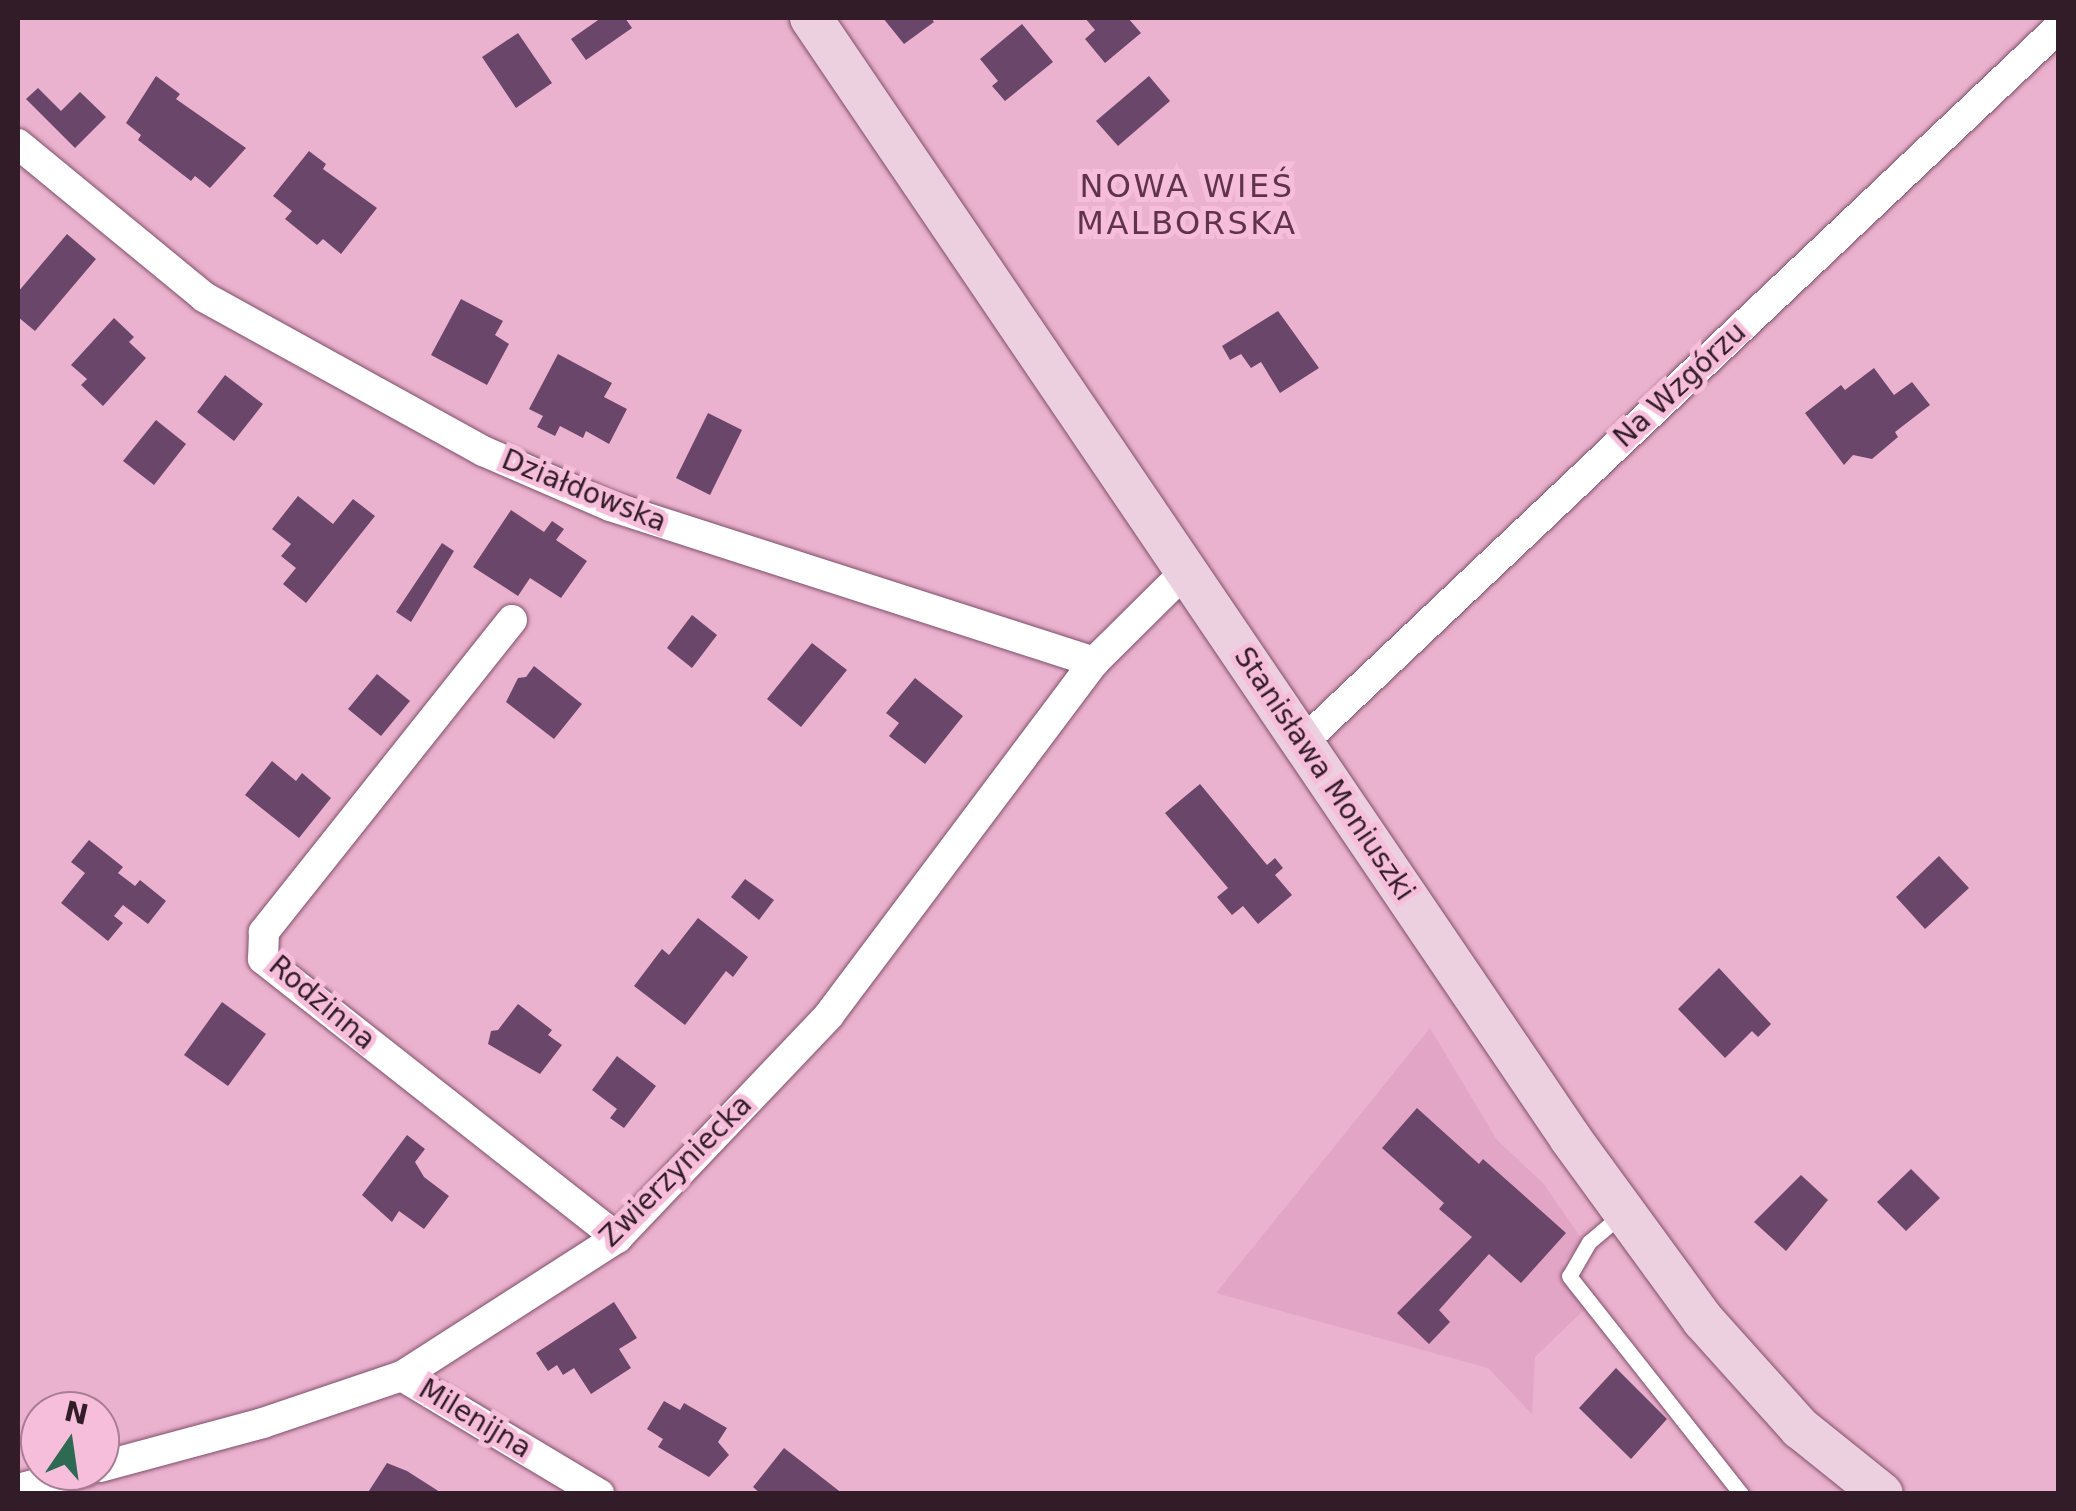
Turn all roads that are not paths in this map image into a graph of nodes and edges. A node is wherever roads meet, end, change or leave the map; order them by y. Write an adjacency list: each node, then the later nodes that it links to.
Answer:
1 (811, 18): 4 (main road, Stanisława Moniuszki)
2 (2058, 28): 7 (street, Na Wzgórzu)
3 (18, 144): 6 (street, Działdowska)
4 (1187, 570): 6 (street); 7 (main road, Stanisława Moniuszki)
5 (512, 620): 9 (street, Rodzinna)
6 (1094, 662): 9 (street, Zwierzyniecka)
7 (1302, 742): 8 (main road, Stanisława Moniuszki)
8 (1624, 1212): 13 (lane); 14 (main road, Stanisława Moniuszki)
9 (616, 1238): 10 (street, Zwierzyniecka)
10 (402, 1376): 11 (street, Zwierzyniecka); 12 (street, Milenijna)
11 (120, 1462)
12 (599, 1494)
13 (1740, 1494)
14 (1882, 1494)

